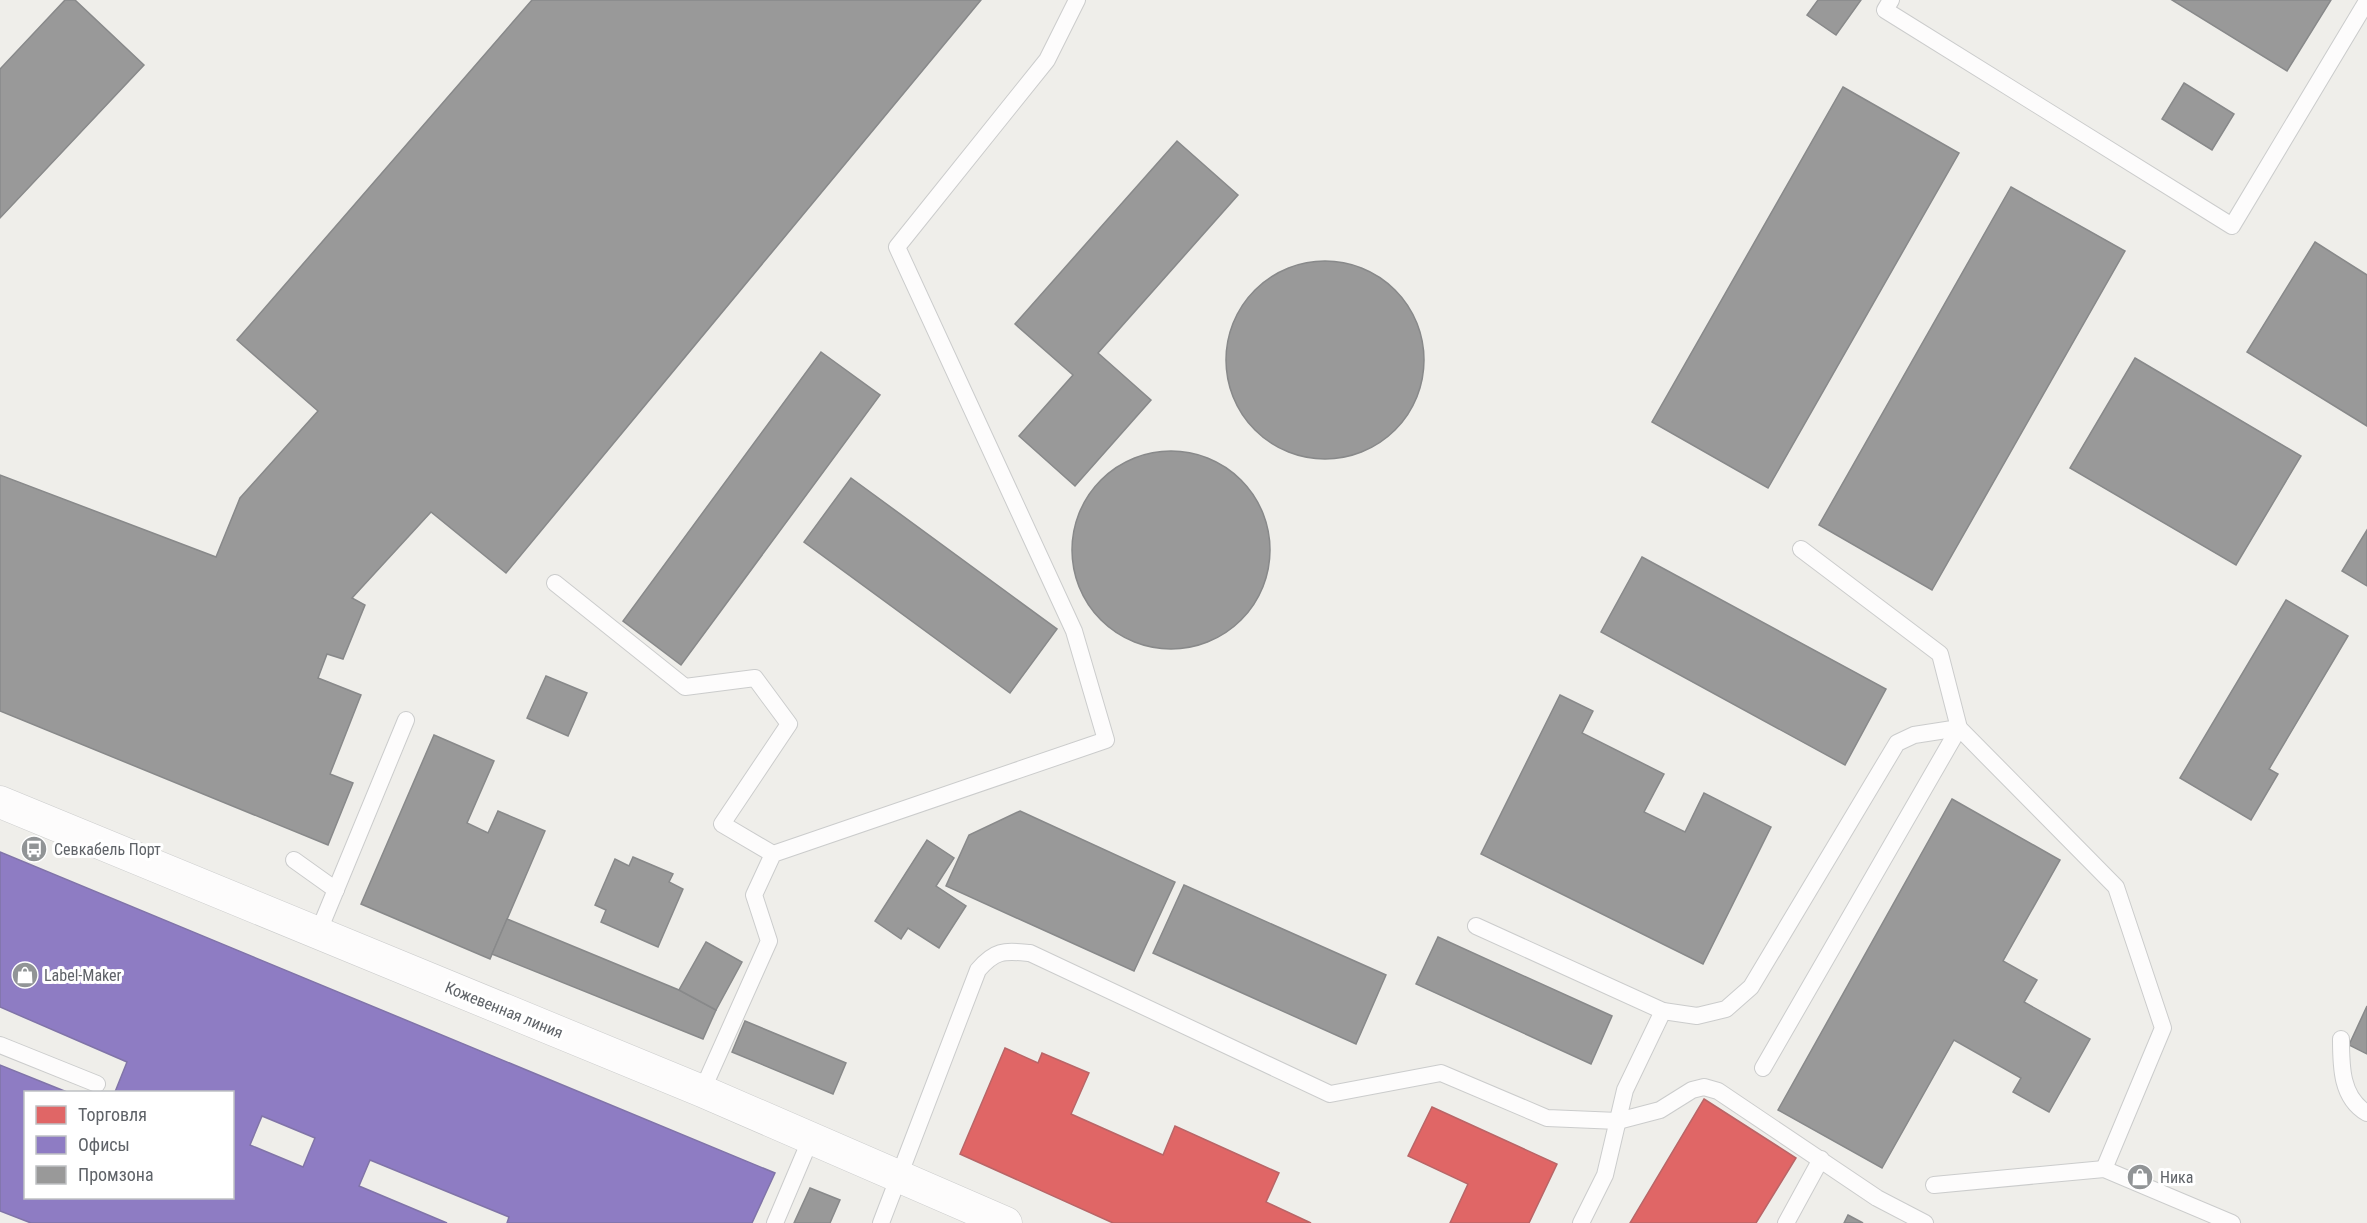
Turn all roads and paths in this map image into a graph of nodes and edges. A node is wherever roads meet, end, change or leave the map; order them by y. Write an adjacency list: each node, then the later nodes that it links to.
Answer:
1 (1077, 0): 9 (lane)
2 (1892, 0): 3 (lane)
3 (2367, 1)
4 (1801, 549): 7 (lane)
5 (555, 583): 9 (lane)
6 (406, 720): 11 (lane)
7 (1959, 728): 14 (lane); 17 (lane); 24 (lane)
8 (0, 802): 13 (street, Кожевенная линия)
9 (773, 854): 19 (lane)
10 (294, 860): 11 (lane)
11 (336, 890): 13 (lane)
12 (1476, 926): 14 (lane)
13 (318, 933): 19 (street, Кожевенная линия)
14 (1663, 1011): 21 (lane)
15 (2341, 1039): 20 (lane)
16 (0, 1045): 18 (lane)
17 (1763, 1068)
18 (97, 1084)
19 (702, 1091): 22 (street, Кожевенная линия)
20 (2367, 1113)
21 (1618, 1121): 23 (lane); 25 (lane); 30 (lane)
22 (811, 1138): 25 (street, Кожевенная линия); 27 (lane)
23 (1821, 1159): 31 (lane); 32 (lane)
24 (2104, 1169): 26 (lane); 33 (lane)
25 (899, 1174): 28 (lane); 29 (street, Кожевенная линия)
26 (1934, 1185)
27 (775, 1223)
28 (881, 1223)
29 (1006, 1223)
30 (1581, 1223)
31 (1786, 1223)
32 (1924, 1223)
33 (2232, 1223)

